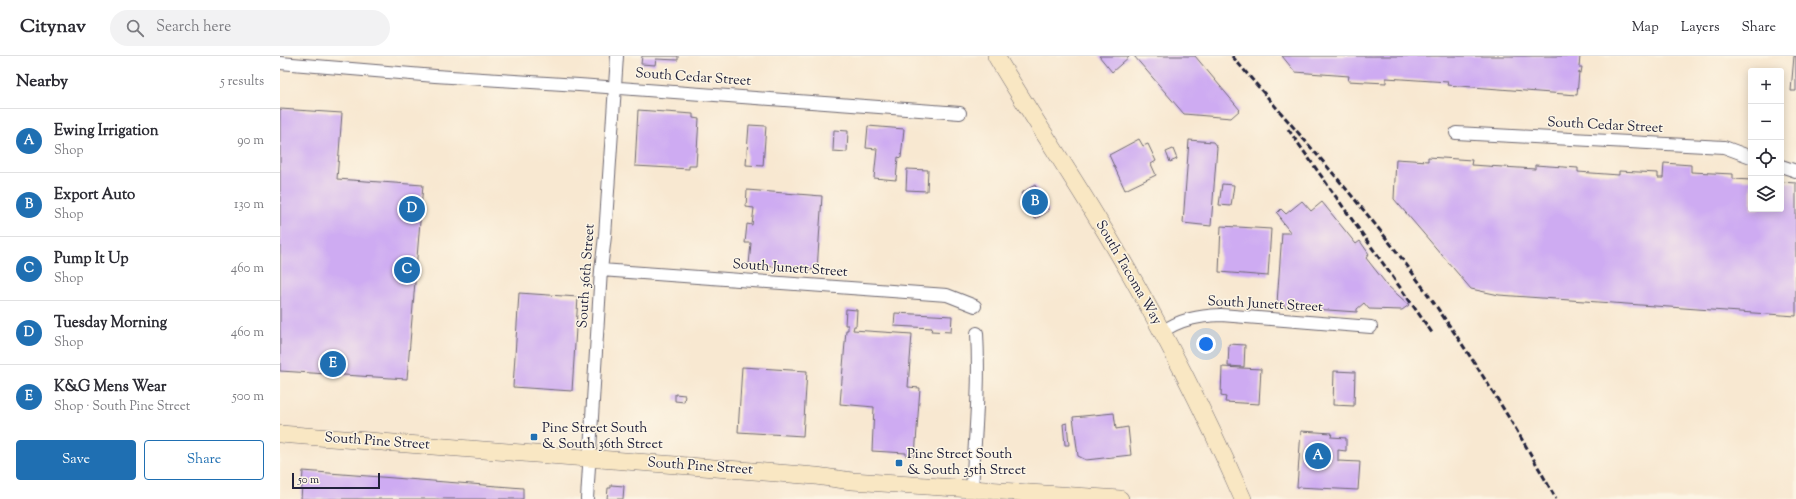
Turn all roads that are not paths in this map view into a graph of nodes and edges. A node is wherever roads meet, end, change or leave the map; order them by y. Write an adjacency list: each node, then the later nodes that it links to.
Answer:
1 (617, 56): 4 (street, South 36th Street)
2 (996, 56): 13 (main road, South Tacoma Way)
3 (280, 64): 4 (street, South Cedar Street)
4 (615, 87): 5 (street, South Cedar Street); 10 (street, South 36th Street)
5 (960, 113)
6 (1456, 132): 7 (street, South Cedar Street)
7 (1748, 156)
8 (1784, 167): 9 (street)
9 (1796, 171)
10 (601, 270): 11 (street, South Junett Street); 16 (street, South 36th Street)
11 (975, 306)
12 (1371, 327): 13 (street, South Junett Street)
13 (1162, 332): 20 (main road, South Tacoma Way)
14 (977, 333): 17 (street)
15 (280, 434): 16 (main road, South Pine Street)
16 (588, 459): 17 (main road, South Pine Street); 18 (street, South 36th Street)
17 (972, 489): 19 (main road, South Pine Street)
18 (587, 499)
19 (1120, 499)
20 (1243, 499)

